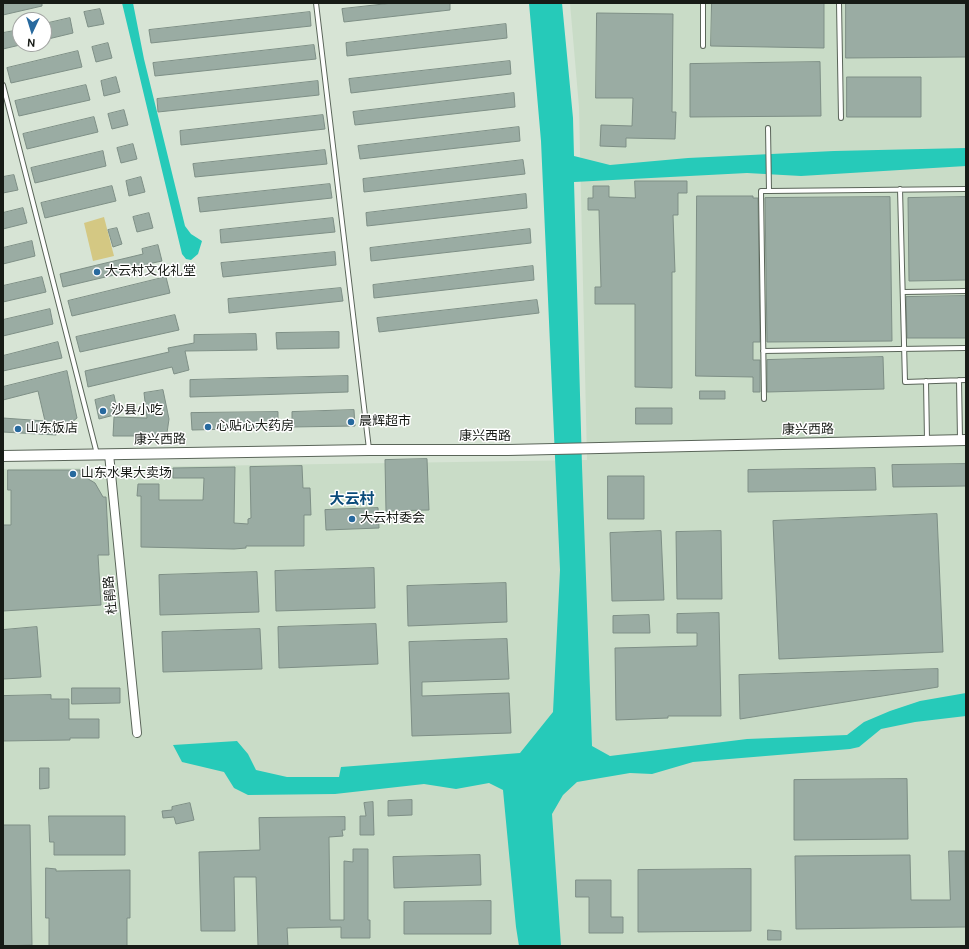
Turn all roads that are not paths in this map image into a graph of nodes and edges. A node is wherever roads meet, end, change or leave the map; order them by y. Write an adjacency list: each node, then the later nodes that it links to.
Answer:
1 (316, 3): 22 (lane)
2 (703, 3): 4 (lane)
3 (839, 3): 6 (lane)
4 (703, 46)
5 (3, 86): 23 (lane)
6 (841, 118)
7 (768, 128): 10 (lane)
8 (900, 189): 9 (lane); 10 (lane); 12 (lane)
9 (966, 189)
10 (769, 191): 15 (lane)
11 (966, 291): 12 (lane)
12 (903, 292): 14 (lane)
13 (966, 348): 14 (lane)
14 (904, 349): 15 (lane); 18 (lane)
15 (763, 351): 19 (lane)
16 (959, 380): 17 (lane); 18 (lane); 21 (lane)
17 (966, 380)
18 (926, 381): 20 (lane)
19 (764, 399)
20 (927, 440): 21 (street, 康兴西路); 22 (street, 康兴西路)
21 (963, 440)
22 (369, 450): 24 (street, 康兴西路)
23 (97, 454): 24 (street, 康兴西路); 25 (street, 康兴西路)
24 (109, 454): 26 (street, 杜鹃路)
25 (3, 456)
26 (137, 733)

